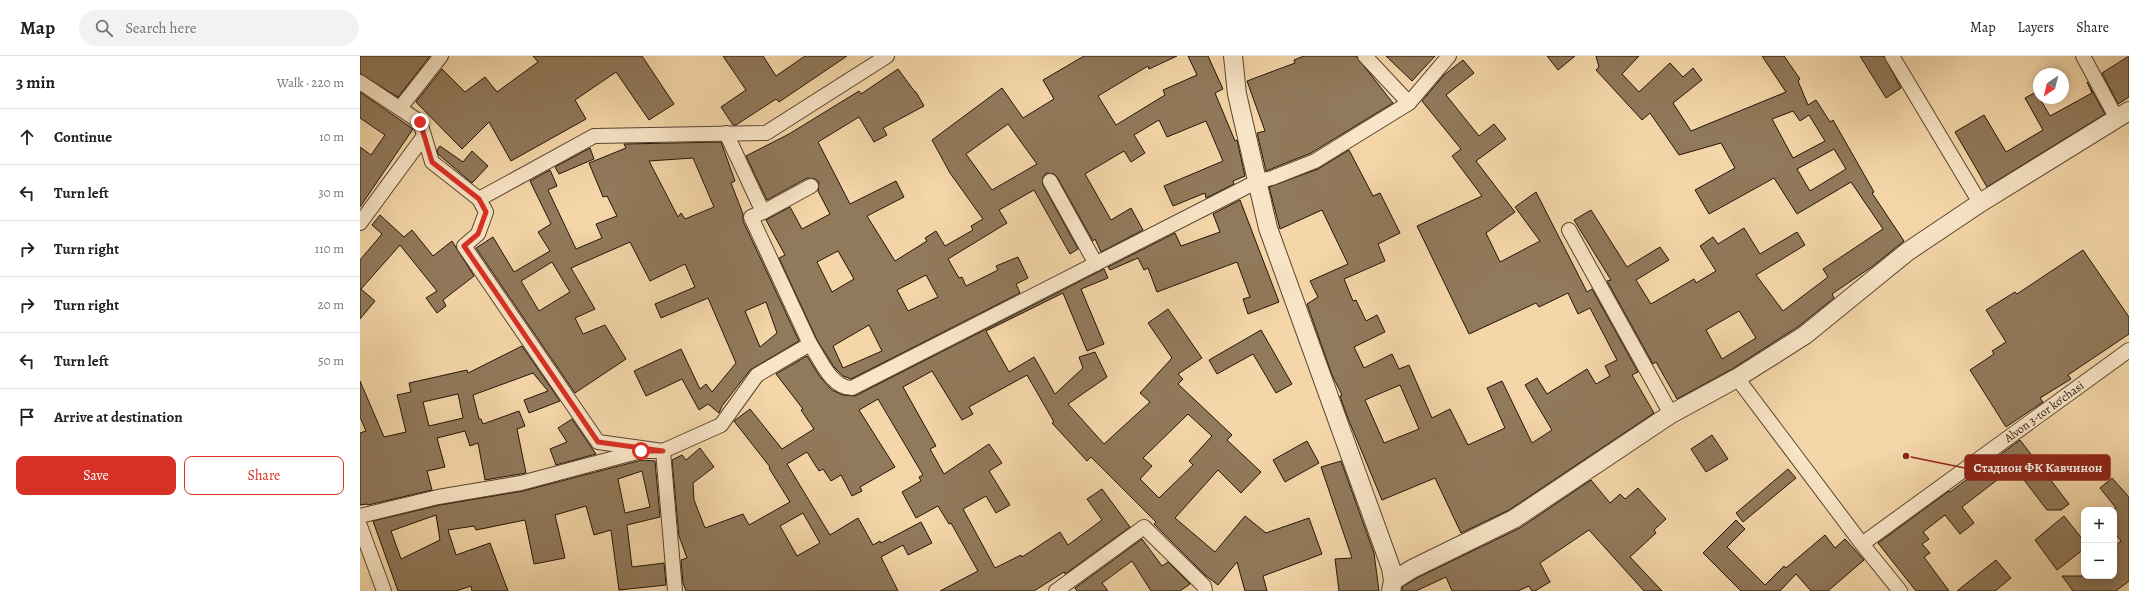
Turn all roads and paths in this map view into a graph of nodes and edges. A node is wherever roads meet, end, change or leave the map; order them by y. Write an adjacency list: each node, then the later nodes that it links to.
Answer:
1 (441, 56): 10 (street)
2 (887, 56): 12 (street)
3 (1233, 56): 15 (street)
4 (1364, 56): 9 (street)
5 (1449, 56): 9 (street)
6 (1892, 56): 18 (street)
7 (2083, 56): 11 (street)
8 (360, 82): 10 (street)
9 (1409, 103): 15 (street)
10 (400, 108): 13 (street)
11 (2123, 115): 18 (street)
12 (726, 133): 17 (street); 19 (street)
13 (424, 136): 17 (street); 20 (street)
14 (1050, 181): 22 (street)
15 (1258, 181): 22 (street); 31 (street)
16 (811, 186): 19 (street)
17 (479, 199): 27 (street)
18 (1980, 203): 25 (street)
19 (763, 212): 23 (street)
20 (360, 223)
21 (1569, 230): 26 (street)
22 (1096, 264): 23 (street)
23 (810, 344): 27 (street)
24 (2129, 350): 30 (street, Alvon 3-tor ko‘chasi)
25 (1737, 378): 26 (street); 30 (street)
26 (1671, 414): 31 (street)
27 (663, 451): 28 (street); 33 (street)
28 (360, 516)
29 (360, 526): 32 (street)
30 (1862, 544): 36 (street)
31 (1392, 586)
32 (384, 591)
33 (675, 591)
34 (1056, 591): 35 (street)
35 (1205, 591)
36 (1900, 591)

